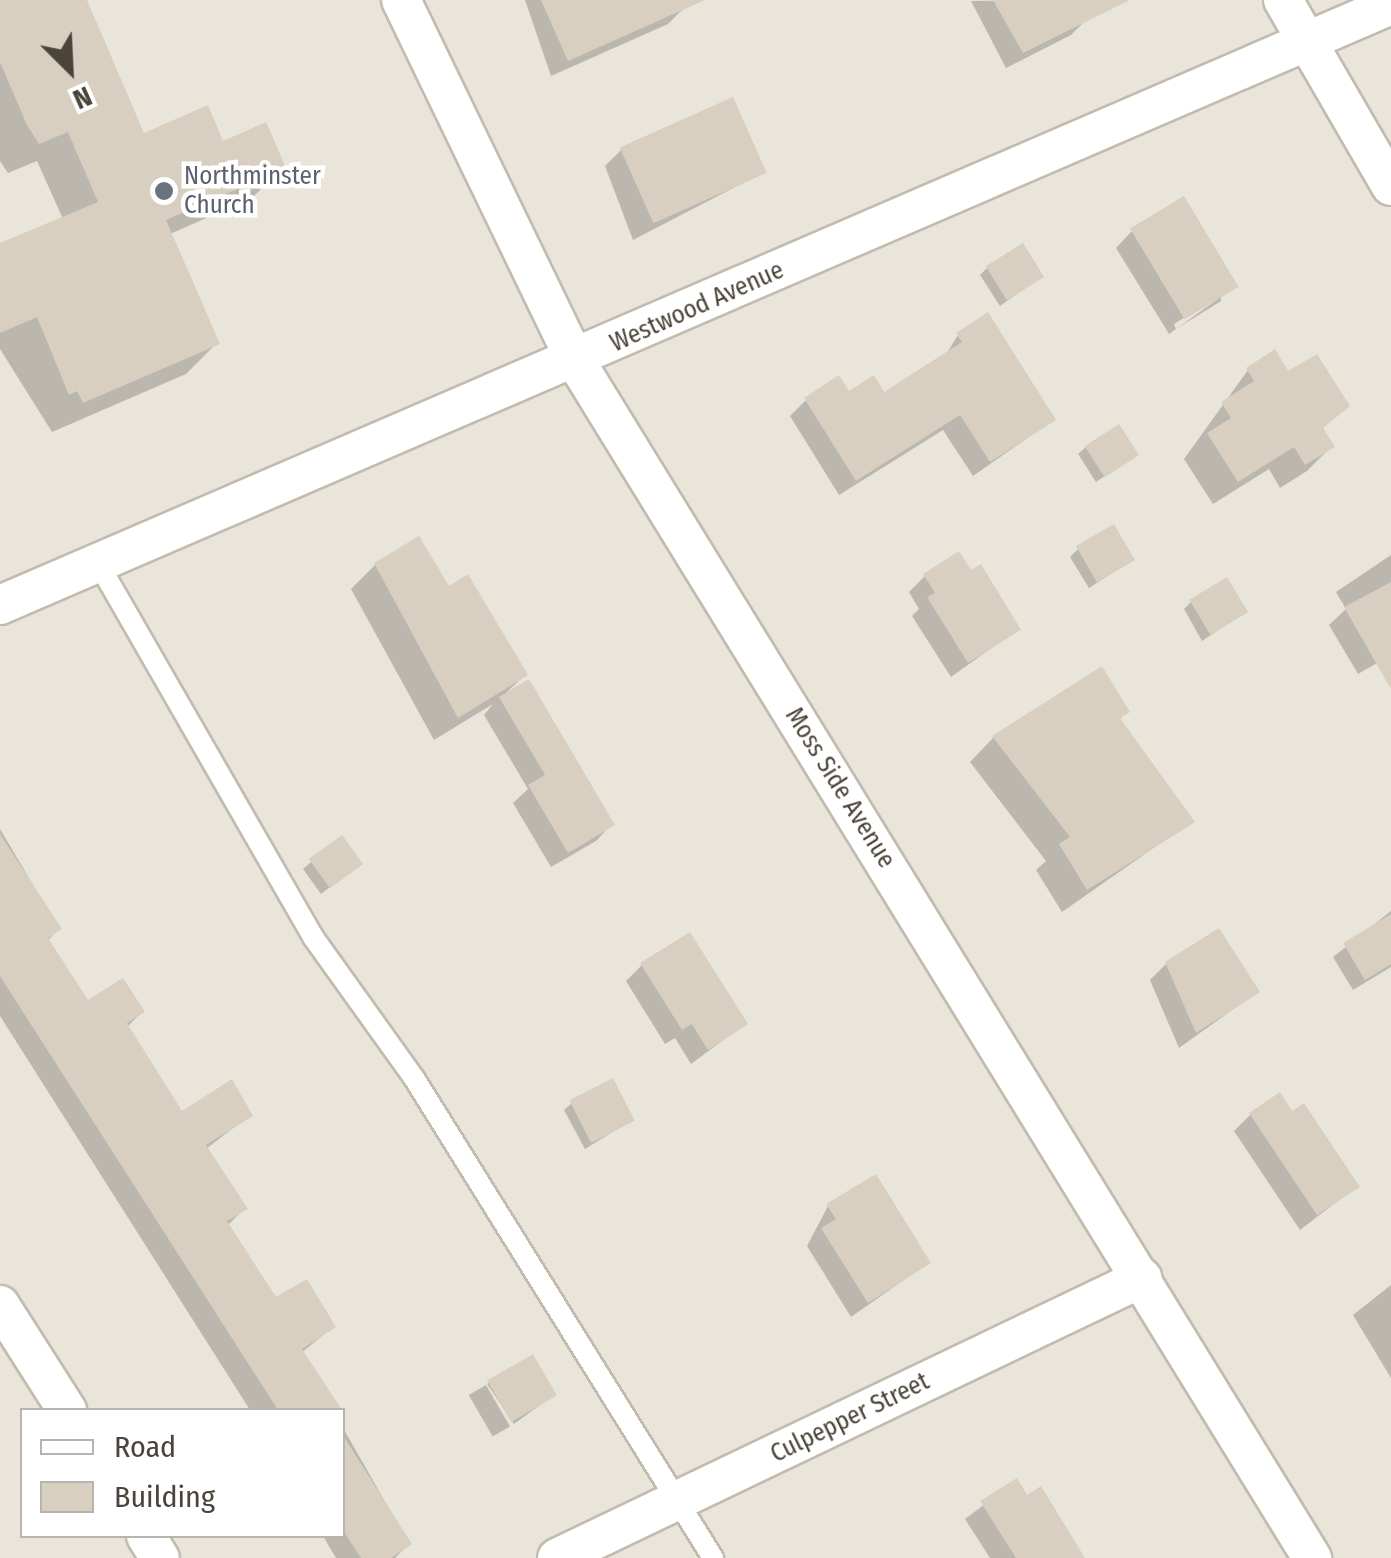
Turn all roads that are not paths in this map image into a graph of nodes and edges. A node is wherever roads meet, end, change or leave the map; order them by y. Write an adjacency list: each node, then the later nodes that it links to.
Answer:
1 (401, 0): 6 (street, Moss Side Avenue)
2 (1282, 0): 4 (street)
3 (1391, 4): 4 (street, Westwood Avenue)
4 (1304, 43): 5 (street); 6 (street, Westwood Avenue)
5 (1391, 186)
6 (575, 360): 7 (street, Westwood Avenue); 9 (street, Moss Side Avenue)
7 (98, 563): 8 (street, Westwood Avenue); 12 (lane)
8 (0, 605)
9 (1142, 1278): 12 (street, Culpepper Street); 15 (street, Moss Side Avenue)
10 (0, 1305): 11 (street)
11 (66, 1408)
12 (676, 1500): 13 (street, Culpepper Street); 14 (lane)
13 (557, 1558)
14 (712, 1558)
15 (1312, 1558)

